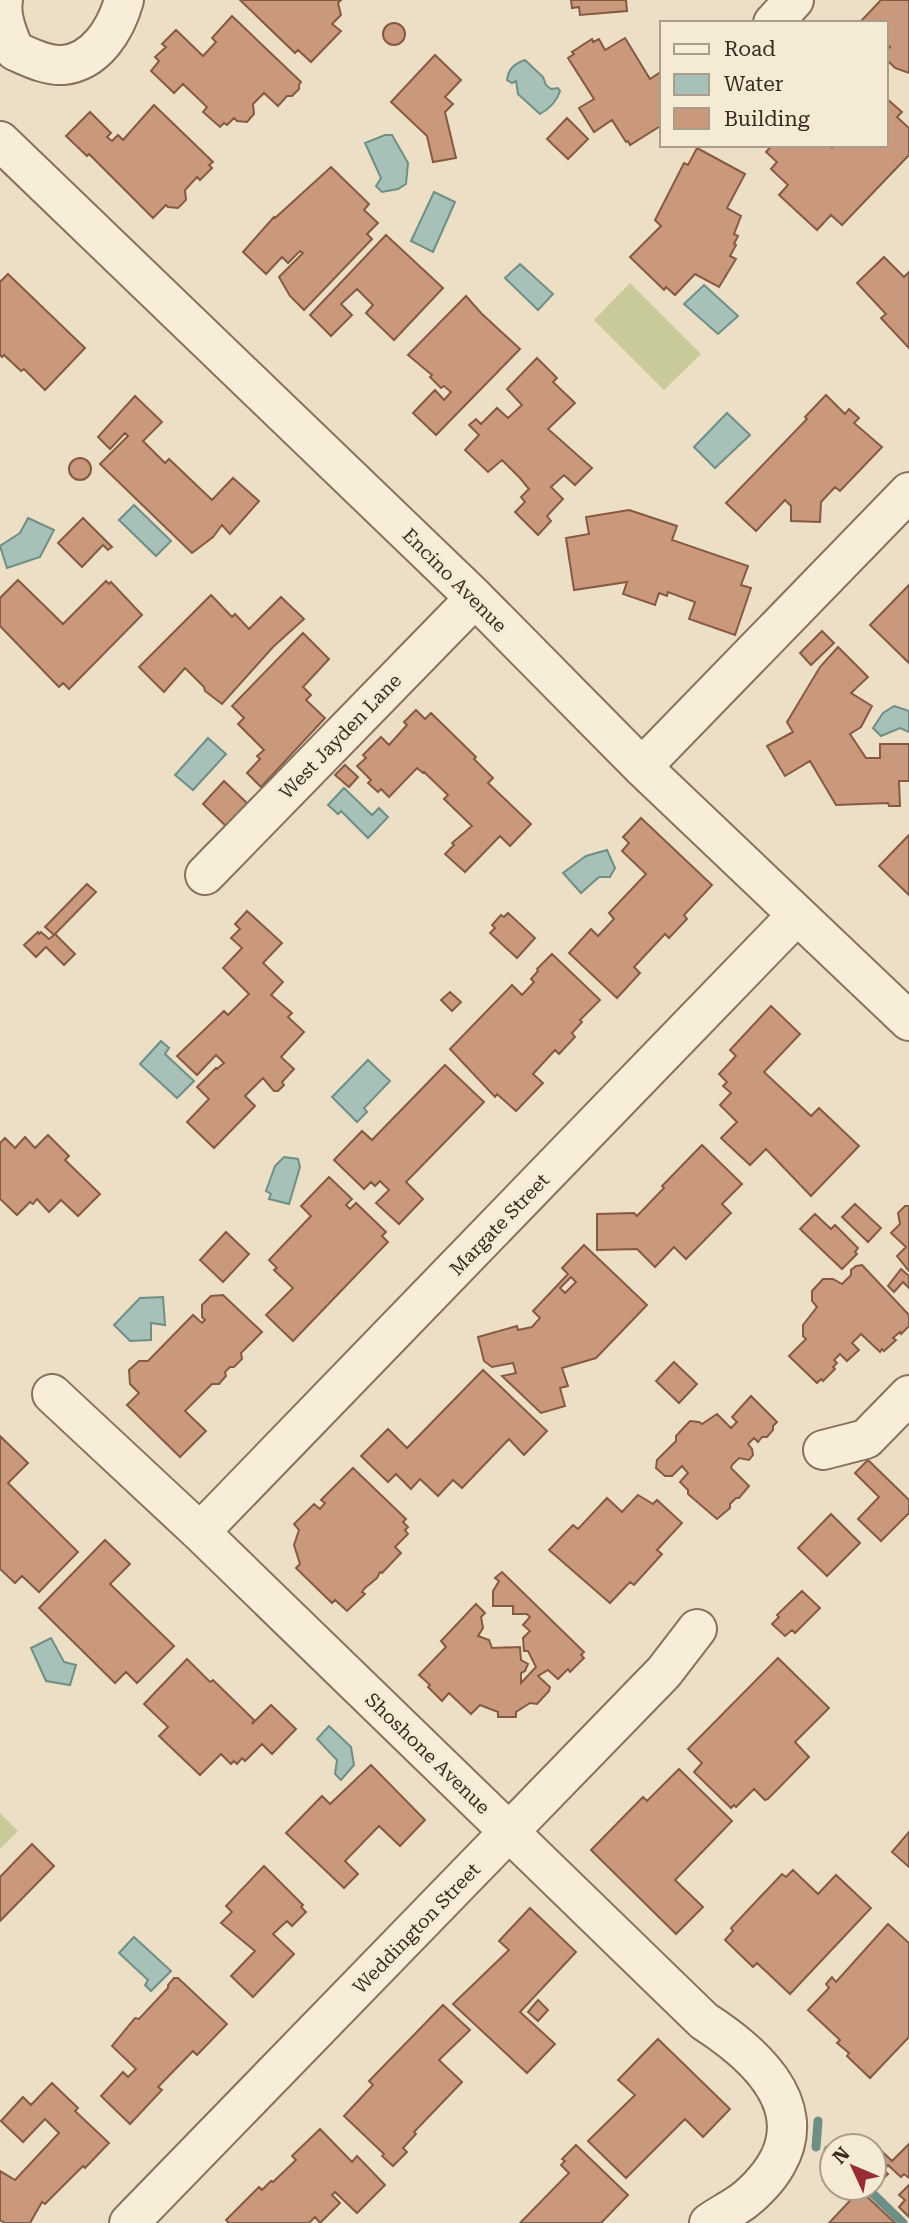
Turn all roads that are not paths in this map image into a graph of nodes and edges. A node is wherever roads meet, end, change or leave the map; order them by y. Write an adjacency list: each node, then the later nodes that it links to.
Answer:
1 (3, 0): 5 (street)
2 (124, 0): 5 (street)
3 (794, 0): 4 (street)
4 (775, 21)
5 (7, 59)
6 (0, 141): 8 (street, Encino Avenue)
7 (909, 492): 9 (street)
8 (475, 598): 9 (street, Encino Avenue); 10 (street, West Jayden Lane)
9 (642, 767): 11 (street, Encino Avenue)
10 (205, 875)
11 (797, 915): 12 (street, Encino Avenue); 16 (street, Margate Street)
12 (909, 1021)
13 (52, 1394): 16 (street, Shoshone Avenue)
14 (909, 1395): 15 (street)
15 (823, 1450)
16 (200, 1532): 18 (street, Shoshone Avenue)
17 (697, 1629): 18 (street, Weddington Street)
18 (510, 1832): 19 (street, Weddington Street); 20 (street, Shoshone Avenue)
19 (129, 2223)
20 (709, 2223)

